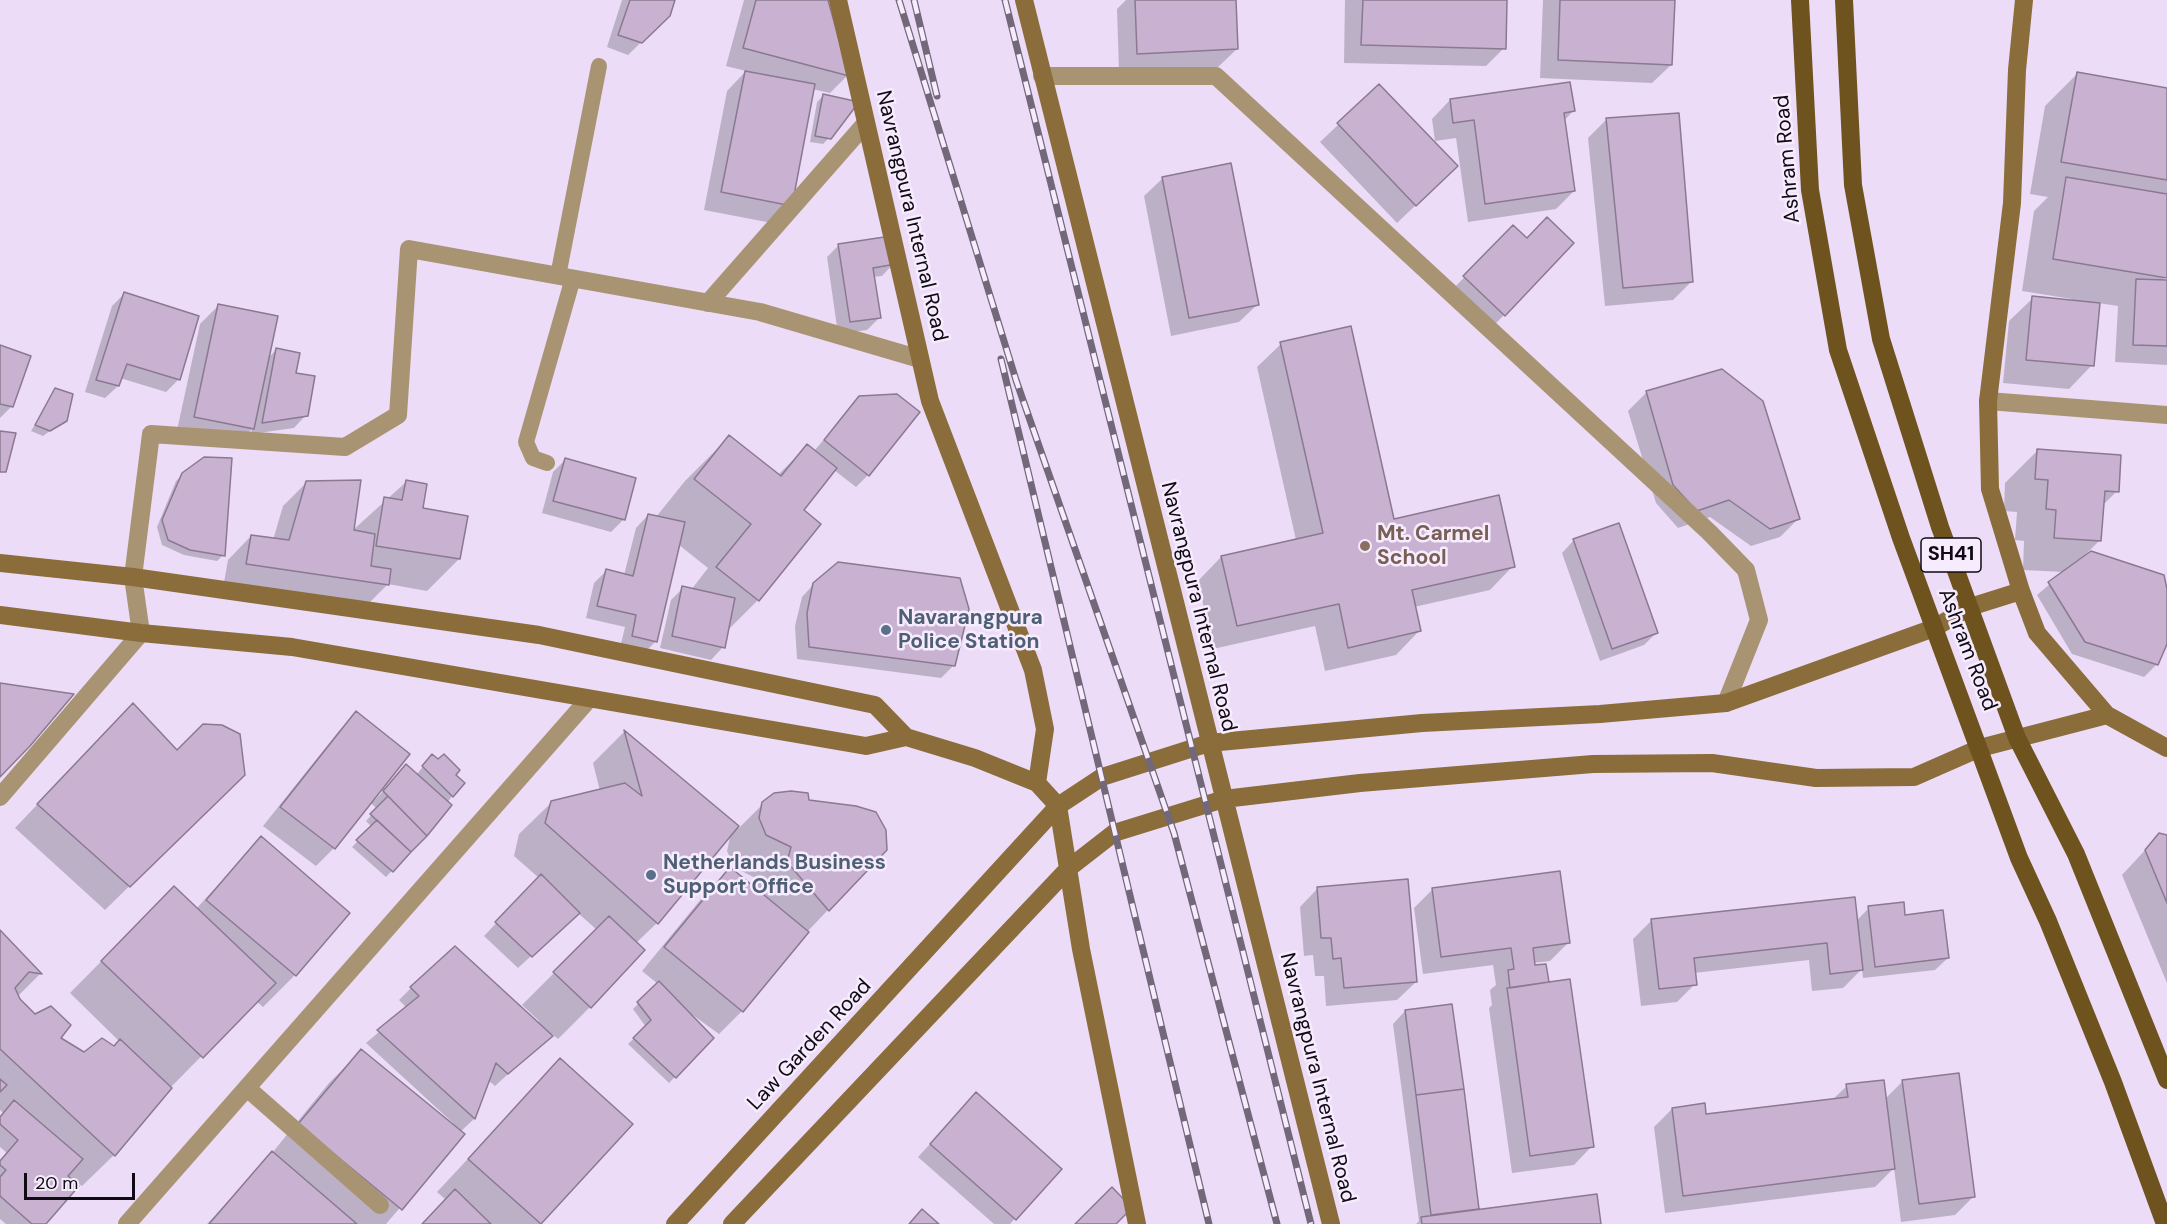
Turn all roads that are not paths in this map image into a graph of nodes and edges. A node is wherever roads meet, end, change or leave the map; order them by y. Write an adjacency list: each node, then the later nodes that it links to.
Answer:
1 (838, 0): 8 (main road, Navrangpura Internal Road)
2 (1024, 0): 7 (main road, Navrangpura Internal Road)
3 (1800, 0): 20 (main road, Ashram Road)
4 (1844, 0): 18 (main road, Ashram Road / SH41)
5 (2024, 0): 12 (main road)
6 (599, 66): 9 (lane)
7 (1042, 76): 23 (street); 27 (main road, Navrangpura Internal Road)
8 (866, 123): 10 (street); 11 (main road, Navrangpura Internal Road)
9 (565, 277): 10 (street); 14 (lane); 16 (street)
10 (708, 303): 11 (street)
11 (920, 359): 30 (main road, Navrangpura Internal Road)
12 (1988, 401): 13 (street); 17 (main road)
13 (2167, 415)
14 (548, 463)
15 (0, 563): 16 (main road)
16 (133, 577): 21 (street); 25 (main road)
17 (2021, 591): 18 (main road, Law Garden Road); 24 (main road)
18 (1970, 607): 20 (main road, Law Garden Road); 26 (main road, Ashram Road / SH41)
19 (0, 615): 21 (main road)
20 (1934, 628): 23 (main road, Law Garden Road); 28 (main road, Ashram Road)
21 (141, 633): 22 (main road); 31 (street)
22 (588, 700): 25 (main road); 36 (street)
23 (1726, 703): 27 (main road, Law Garden Road)
24 (2107, 715): 26 (main road); 29 (main road)
25 (906, 737): 30 (main road)
26 (2017, 738): 28 (main road); 35 (main road, Ashram Road / SH41)
27 (1209, 743): 32 (main road, Navrangpura Internal Road); 33 (main road, Law Garden Road)
28 (1980, 748): 32 (main road); 43 (main road, Ashram Road)
29 (2167, 748)
30 (1037, 783): 33 (main road)
31 (0, 796)
32 (1224, 799): 34 (main road); 42 (main road, Navrangpura Internal Road)
33 (1058, 806): 34 (main road); 39 (main road, Law Garden Road)
34 (1069, 868): 40 (main road); 41 (main road)
35 (2167, 1080)
36 (247, 1088): 37 (street); 38 (street)
37 (380, 1205)
38 (127, 1224)
39 (675, 1224)
40 (732, 1224)
41 (1137, 1224)
42 (1330, 1224)
43 (2165, 1224)

